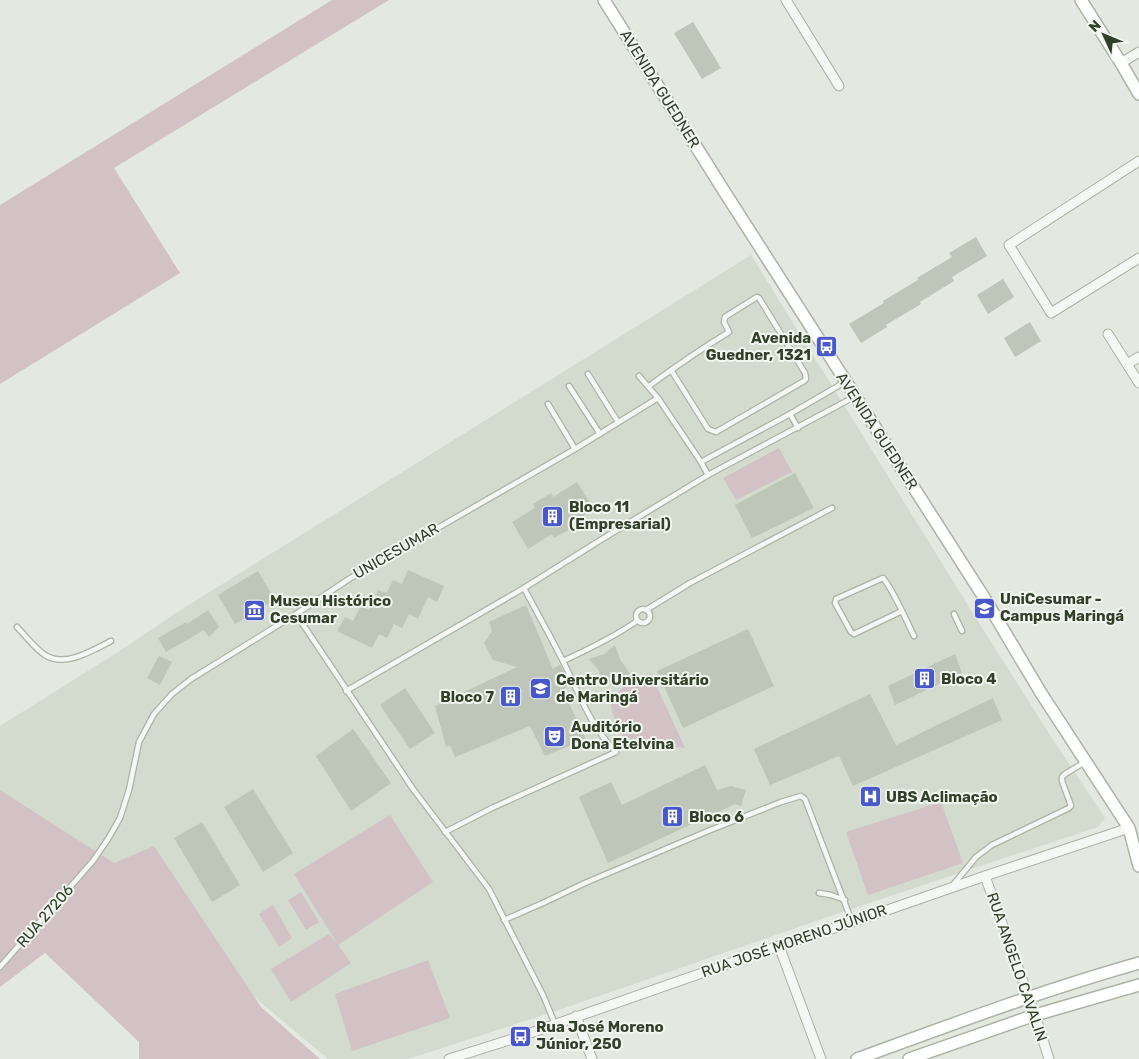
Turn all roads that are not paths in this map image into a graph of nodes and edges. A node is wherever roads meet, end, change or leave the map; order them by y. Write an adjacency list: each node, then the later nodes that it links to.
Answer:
1 (604, 0): 16 (street, AVENIDA GUEDNER)
2 (786, 0): 6 (street)
3 (1081, 0): 5 (street)
4 (1139, 52): 5 (street)
5 (1121, 63): 7 (street)
6 (839, 86)
7 (1139, 94)
8 (1139, 161): 9 (street)
9 (1139, 258)
10 (1108, 334): 12 (street)
11 (1139, 357): 12 (street)
12 (1127, 364): 17 (street)
13 (670, 370): 13 (lane); 19 (lane)
14 (588, 374): 24 (lane)
15 (639, 376): 19 (lane)
16 (846, 382): 20 (street, AVENIDA GUEDNER); 23 (lane)
17 (1139, 383)
18 (570, 386): 26 (lane)
19 (648, 386): 21 (lane)
20 (855, 396): 25 (lane); 43 (street, AVENIDA GUEDNER)
21 (658, 398): 24 (lane, UNICESUMAR); 28 (lane)
22 (548, 404): 27 (lane)
23 (790, 414): 25 (lane); 28 (lane)
24 (618, 422): 26 (lane, UNICESUMAR)
25 (798, 428): 29 (lane)
26 (600, 434): 27 (lane, UNICESUMAR)
27 (575, 449): 34 (lane, UNICESUMAR)
28 (701, 462): 29 (lane)
29 (708, 475): 31 (lane)
30 (832, 508): 32 (lane)
31 (524, 588): 41 (lane); 42 (lane)
32 (646, 610): 36 (lane); 36 (lane)
33 (902, 611): 33 (lane); 39 (lane)
34 (296, 614): 42 (lane); 46 (lane, UNICESUMAR)
35 (954, 614): 38 (lane)
36 (638, 621): 41 (lane)
37 (17, 627): 40 (lane)
38 (962, 630)
39 (914, 636)
40 (111, 641)
41 (563, 661): 45 (lane)
42 (346, 691): 45 (lane)
43 (1086, 762): 44 (street, AVENIDA GUEDNER); 49 (lane)
44 (1134, 826): 47 (street, AVENIDA GUEDNER); 48 (street, RUA JOSÉ MORENO JÚNIOR)
45 (445, 832): 52 (lane)
46 (91, 863): 56 (lane, RUA 27206)
47 (1139, 866)
48 (985, 876): 49 (street, RUA JOSÉ MORENO JÚNIOR); 58 (street, RUA ANGELO CAVALIN)
49 (952, 887): 53 (street, RUA JOSÉ MORENO JÚNIOR)
50 (818, 893): 51 (lane)
51 (845, 900): 52 (lane); 53 (lane)
52 (504, 920): 61 (lane)
53 (853, 922): 54 (street, RUA JOSÉ MORENO JÚNIOR)
54 (779, 946): 60 (street, RUA JOSÉ MORENO JÚNIOR); 64 (street)
55 (1139, 963): 58 (street)
56 (0, 967)
57 (1139, 985): 59 (street)
58 (1029, 997): 59 (street, RUA ANGELO CAVALIN); 65 (street)
59 (1035, 1015): 66 (street); 67 (street, RUA ANGELO CAVALIN)
60 (576, 1016): 61 (street, RUA JOSÉ MORENO JÚNIOR); 63 (street)
61 (555, 1024): 62 (street, RUA JOSÉ MORENO JÚNIOR)
62 (449, 1059)
63 (592, 1059)
64 (821, 1059)
65 (857, 1059)
66 (909, 1059)
67 (1049, 1059)

